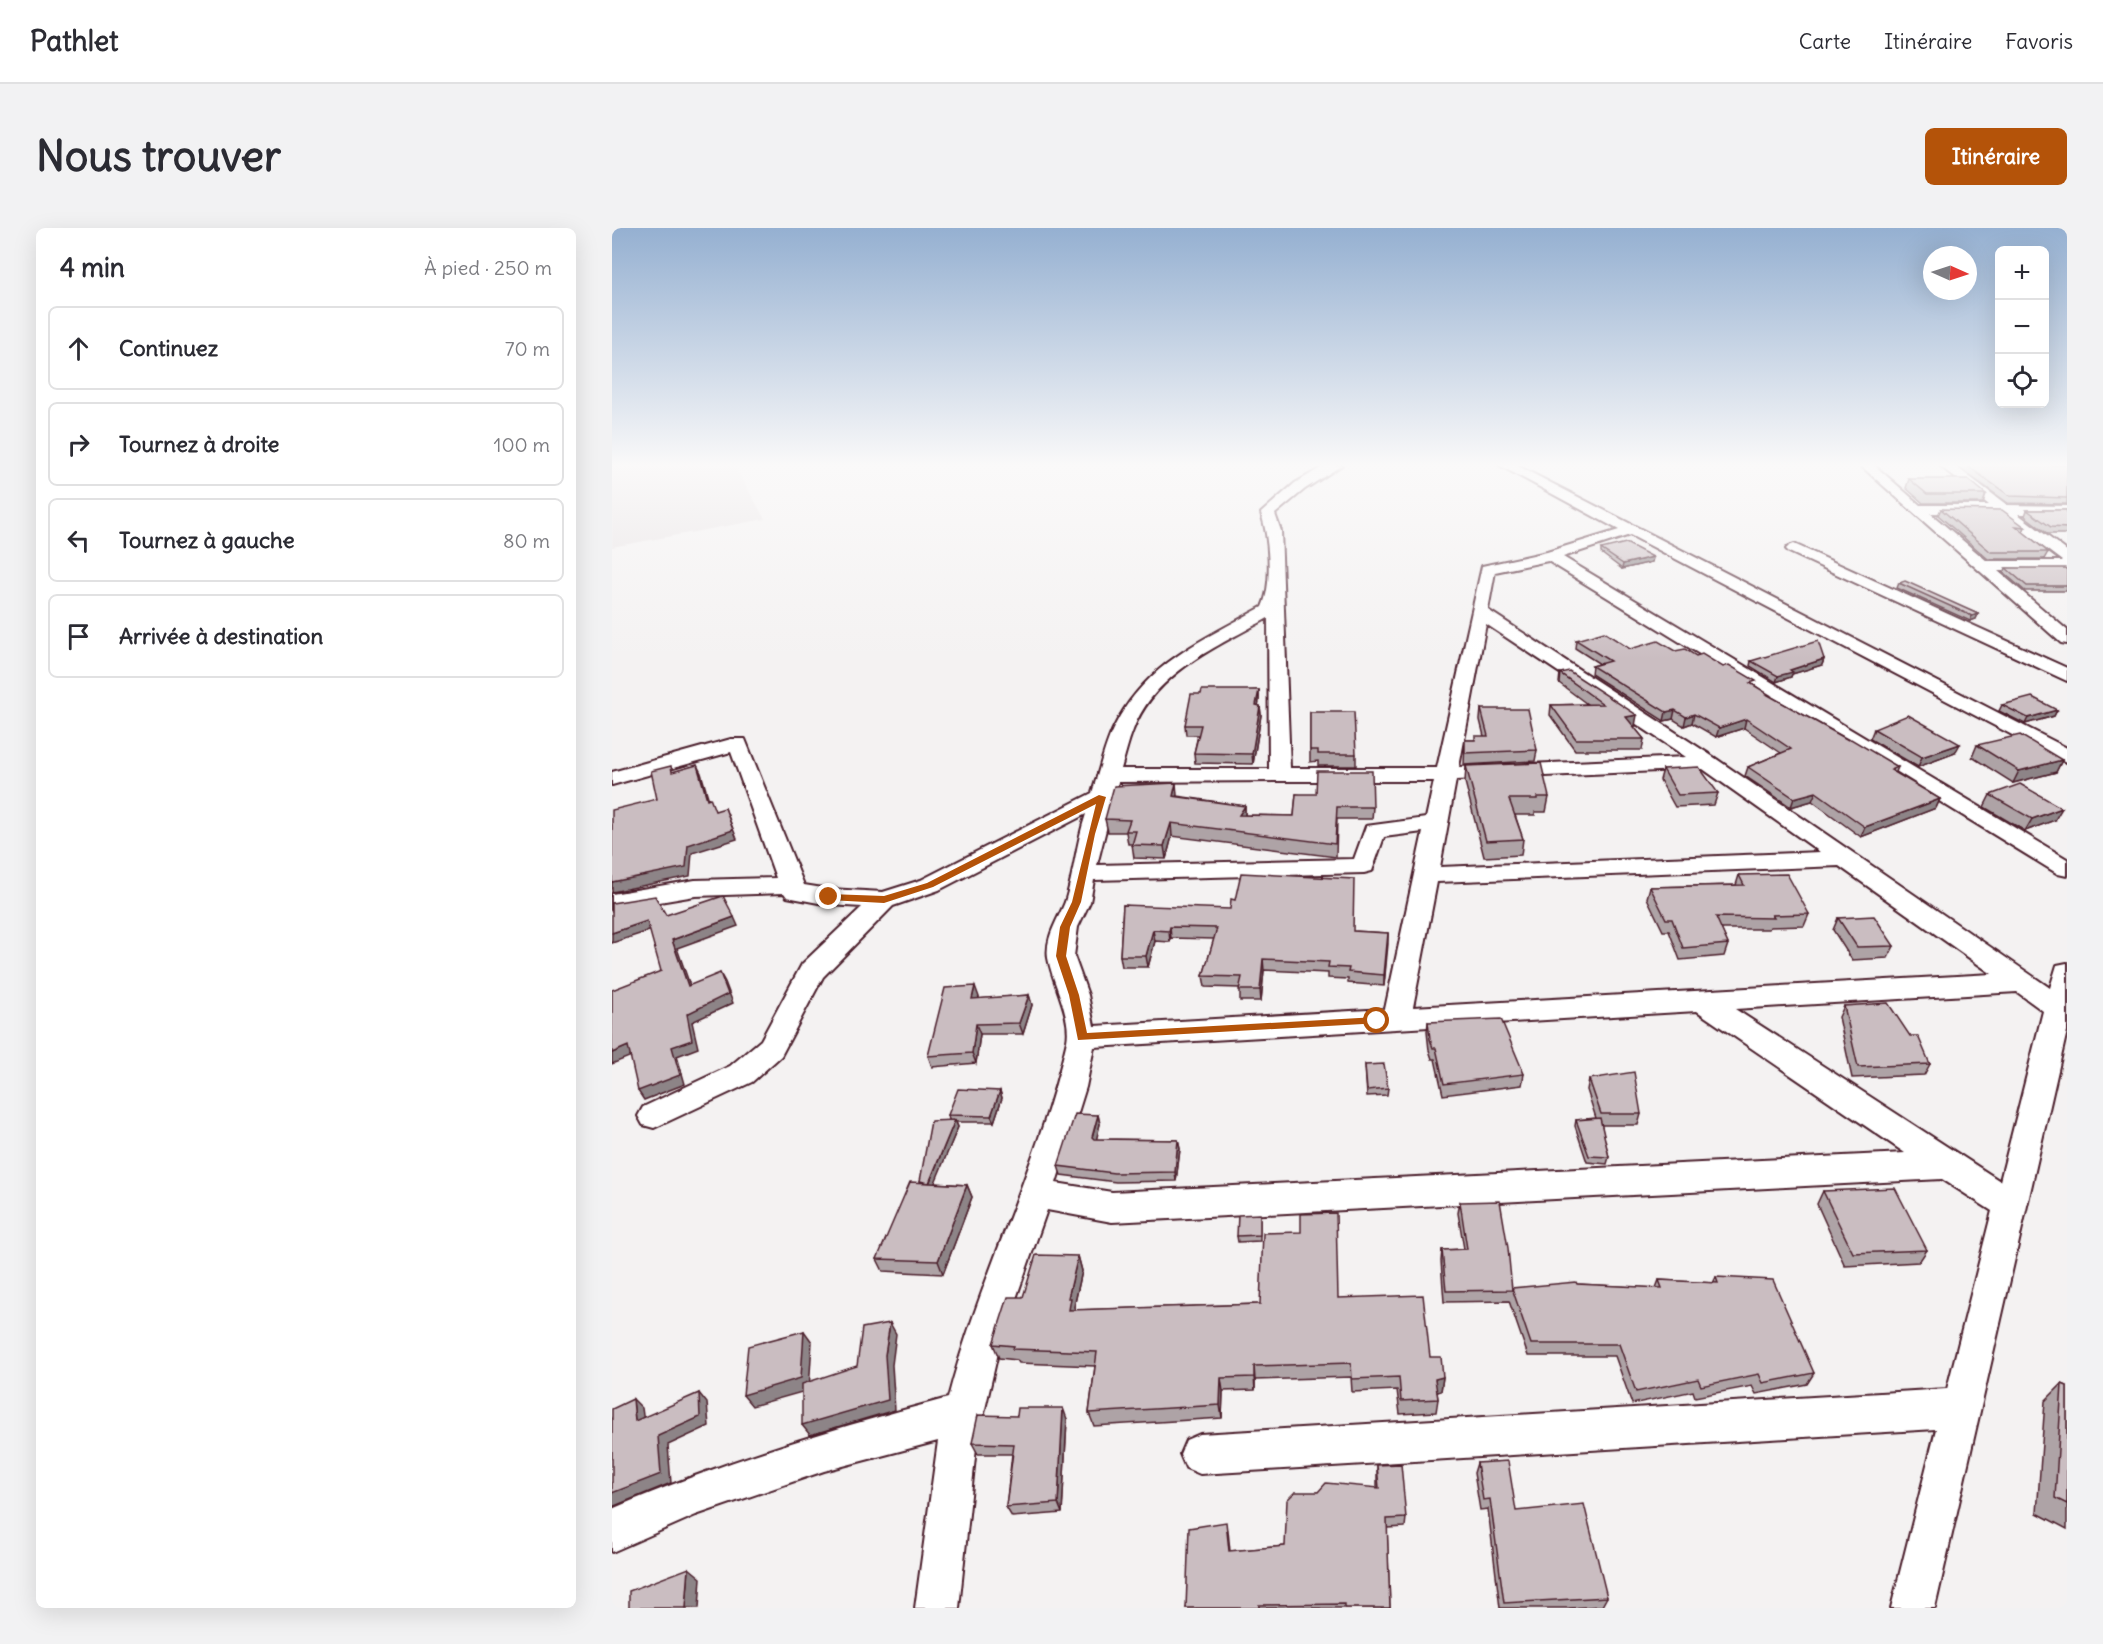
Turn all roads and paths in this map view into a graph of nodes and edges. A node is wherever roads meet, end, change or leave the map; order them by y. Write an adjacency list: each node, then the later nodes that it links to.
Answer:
1 (1273, 529): 10 (street)
2 (1941, 529): 8 (street)
3 (2029, 529): 7 (street)
4 (1632, 530): 6 (street); 14 (street)
5 (1794, 549): 13 (street)
6 (1550, 556): 11 (street); 22 (street)
7 (2067, 558)
8 (1983, 566): 9 (street); 12 (street)
9 (2067, 566)
10 (1275, 597): 17 (street); 19 (street)
11 (1479, 612): 15 (street); 16 (street)
12 (2067, 639)
13 (2067, 675)
14 (2067, 756)
15 (1708, 762): 16 (street); 21 (street)
16 (1446, 774): 17 (street); 20 (street)
17 (1280, 775): 19 (street)
18 (612, 779): 25 (street)
19 (1106, 786): 23 (street); 26 (street)
20 (1436, 824): 23 (street); 24 (street)
21 (1845, 858): 24 (street); 28 (street)
22 (2067, 869)
23 (1082, 873): 32 (street)
24 (1425, 875): 31 (street)
25 (790, 885): 26 (street); 27 (street)
26 (884, 900): 33 (street)
27 (612, 902)
28 (2022, 982): 29 (street); 30 (street)
29 (2064, 991): 36 (street)
30 (1702, 1001): 31 (street); 34 (street)
31 (1397, 1019): 32 (street)
32 (1082, 1037): 35 (street)
33 (654, 1116)
34 (1946, 1165): 35 (street); 36 (street)
35 (1035, 1194): 38 (street)
36 (2011, 1205): 37 (street)
37 (1962, 1408): 39 (street); 42 (street)
38 (964, 1414): 40 (street); 41 (street)
39 (1200, 1454)
40 (612, 1531)
41 (937, 1608)
42 (1912, 1608)

